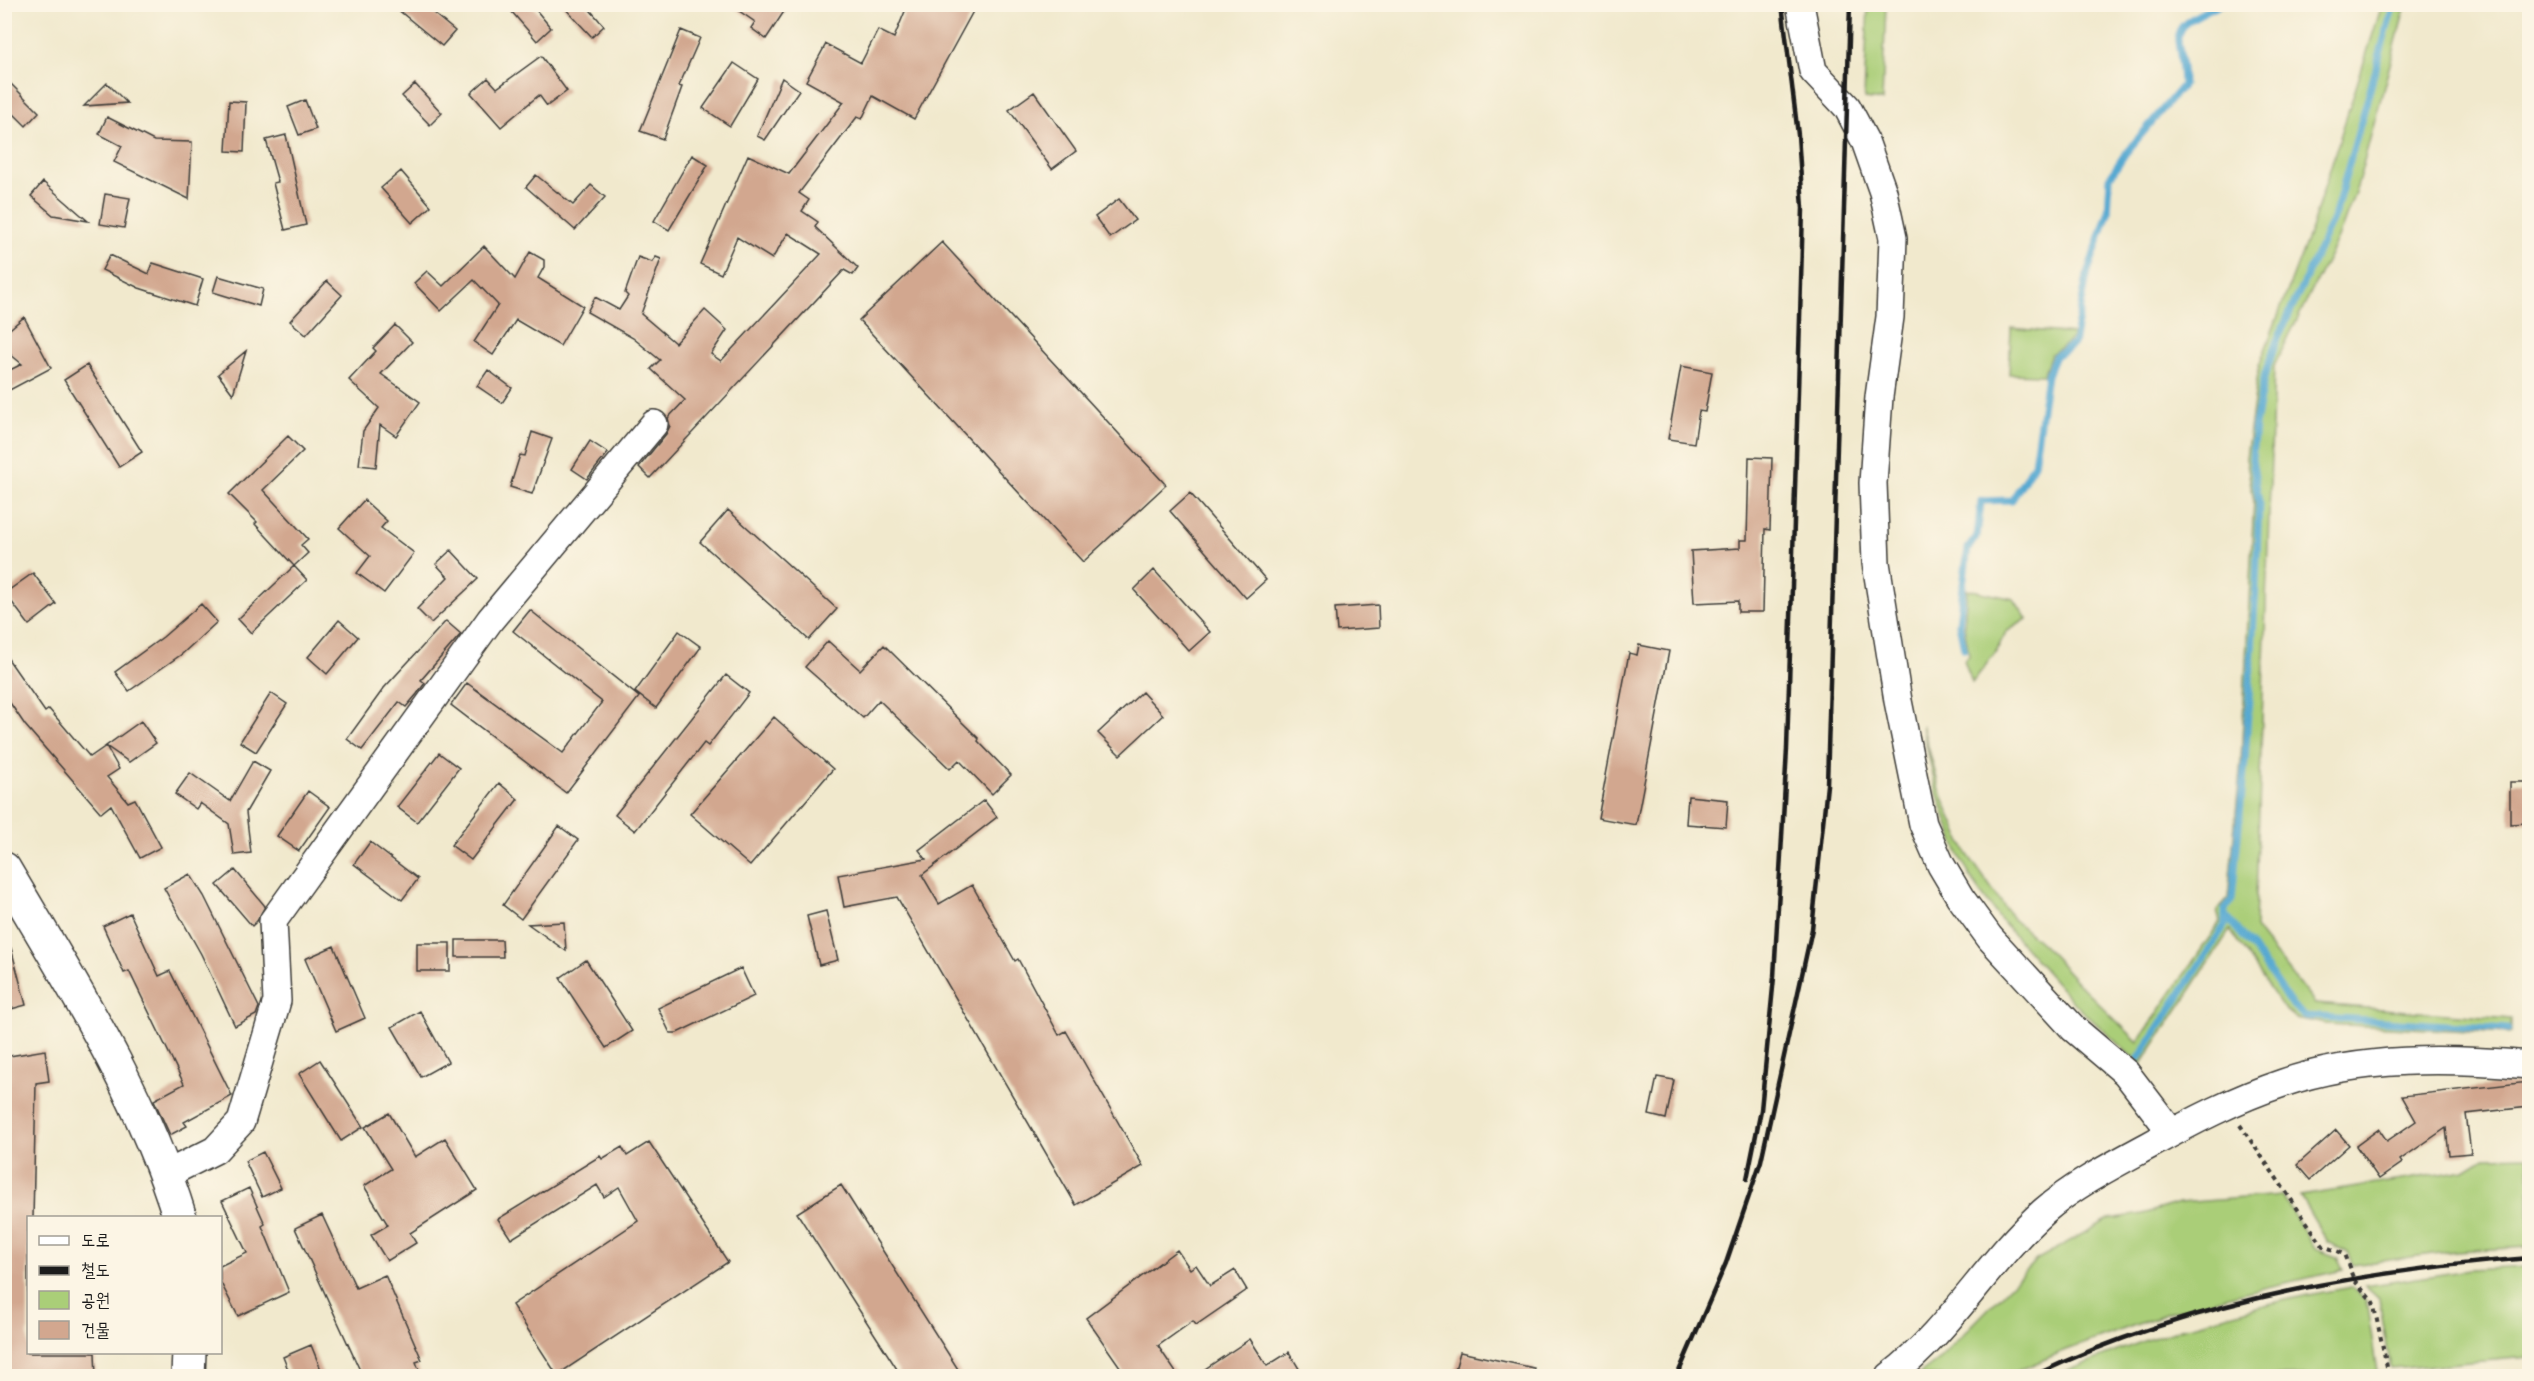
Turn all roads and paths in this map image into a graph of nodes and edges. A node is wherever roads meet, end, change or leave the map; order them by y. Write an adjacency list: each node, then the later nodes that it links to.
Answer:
1 (1800, 4): 6 (street)
2 (654, 424): 7 (street)
3 (4, 869): 7 (main road)
4 (2529, 1065): 5 (street)
5 (2226, 1105): 6 (street); 12 (path)
6 (2172, 1133): 11 (street)
7 (167, 1174): 8 (main road)
8 (179, 1216)
9 (189, 1354): 10 (main road)
10 (188, 1377)
11 (1890, 1377)
12 (2389, 1377)

